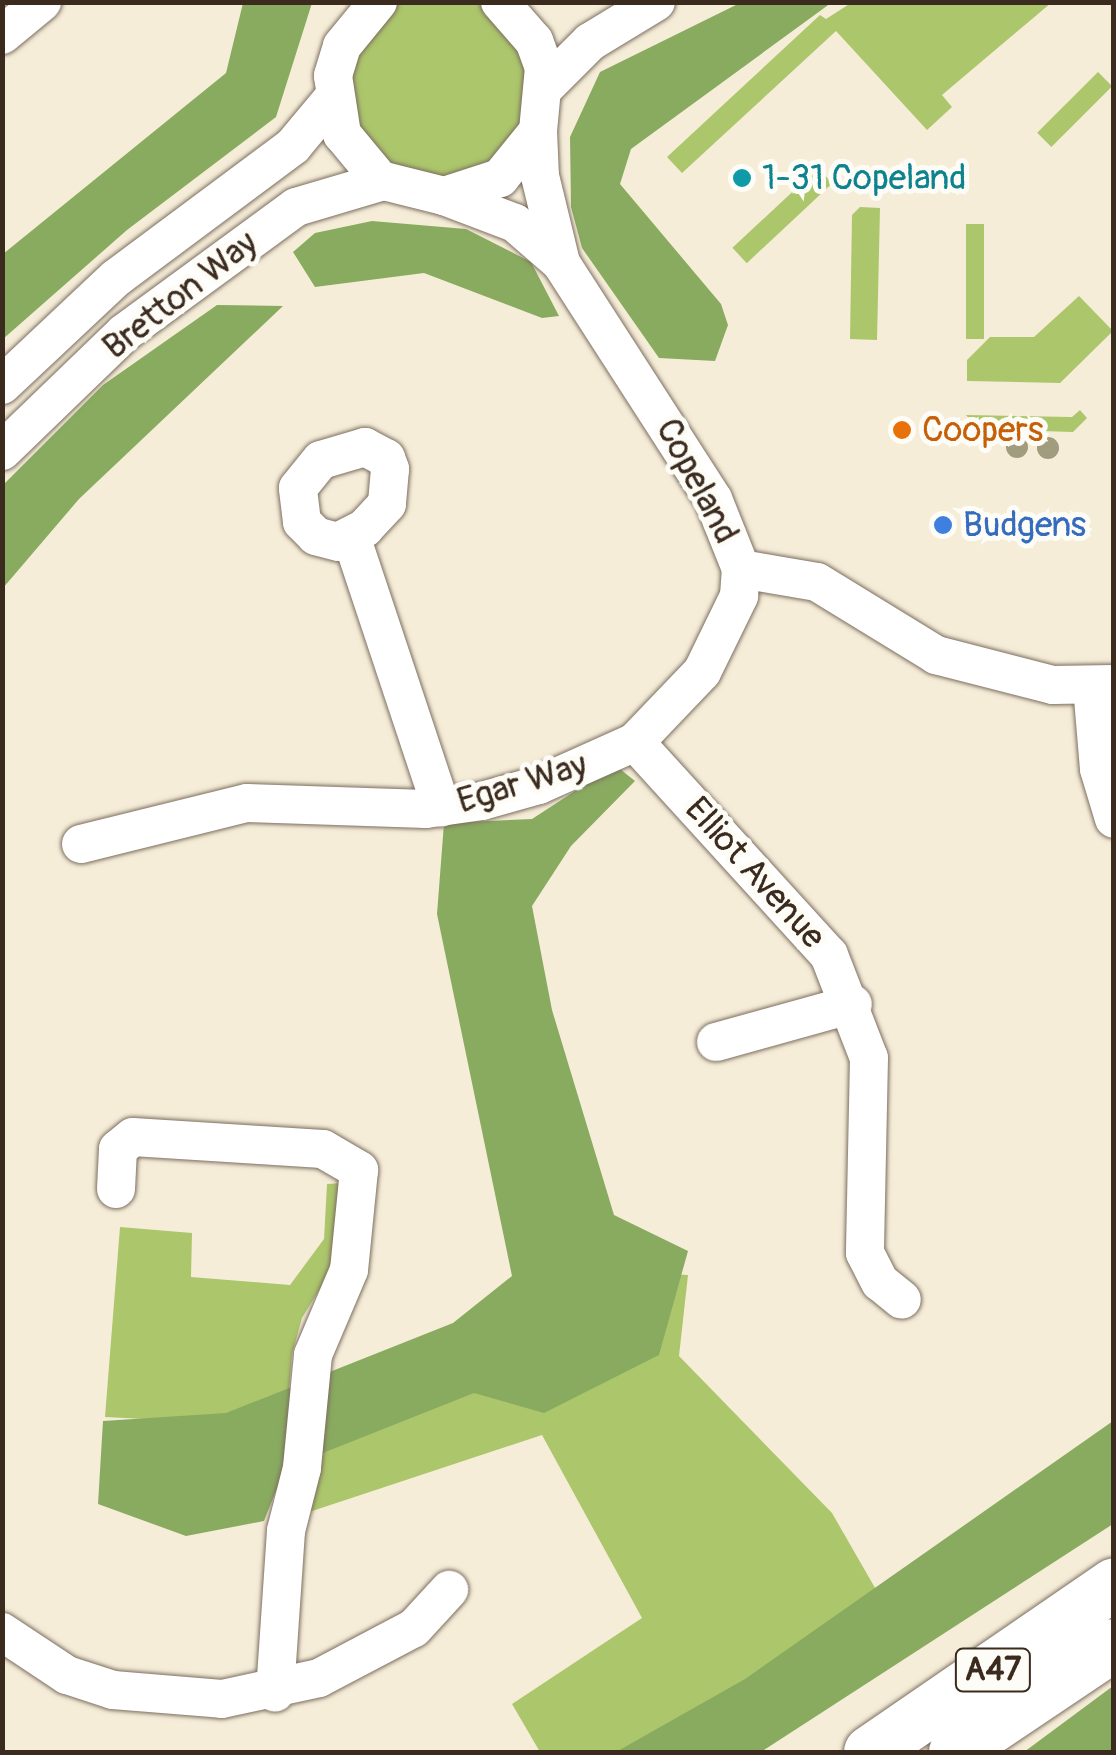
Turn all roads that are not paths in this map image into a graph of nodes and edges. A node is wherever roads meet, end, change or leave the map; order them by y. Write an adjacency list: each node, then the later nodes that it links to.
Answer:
1 (42, 2): 6 (street)
2 (343, 2): 7 (street)
3 (378, 2): 7 (street)
4 (500, 2): 8 (street)
5 (656, 2): 8 (street)
6 (2, 35)
7 (342, 46): 9 (street)
8 (545, 88): 10 (street)
9 (333, 98): 11 (street); 14 (street, Bretton Way)
10 (538, 131): 12 (street); 13 (street, Copeland)
11 (384, 181): 12 (street, Copeland); 15 (street, Bretton Way)
12 (444, 196): 13 (street, Copeland)
13 (562, 263): 17 (street, Copeland)
14 (2, 384)
15 (2, 451)
16 (350, 536): 20 (street)
17 (741, 569): 18 (street, Copeland); 19 (street, Egar Way)
18 (1103, 685): 21 (street)
19 (635, 742): 20 (street, Egar Way); 23 (street, Elliot Avenue)
20 (441, 808): 22 (street, Egar Way)
21 (1114, 819)
22 (81, 844)
23 (853, 1004): 24 (street); 26 (street, Elliot Avenue)
24 (716, 1042)
25 (116, 1190): 31 (street)
26 (902, 1300)
27 (1114, 1584): 32 (highway, A47)
28 (449, 1590): 31 (street)
29 (2, 1632): 31 (street)
30 (1114, 1645): 33 (highway, A47)
31 (275, 1693)
32 (870, 1752)
33 (955, 1752)

